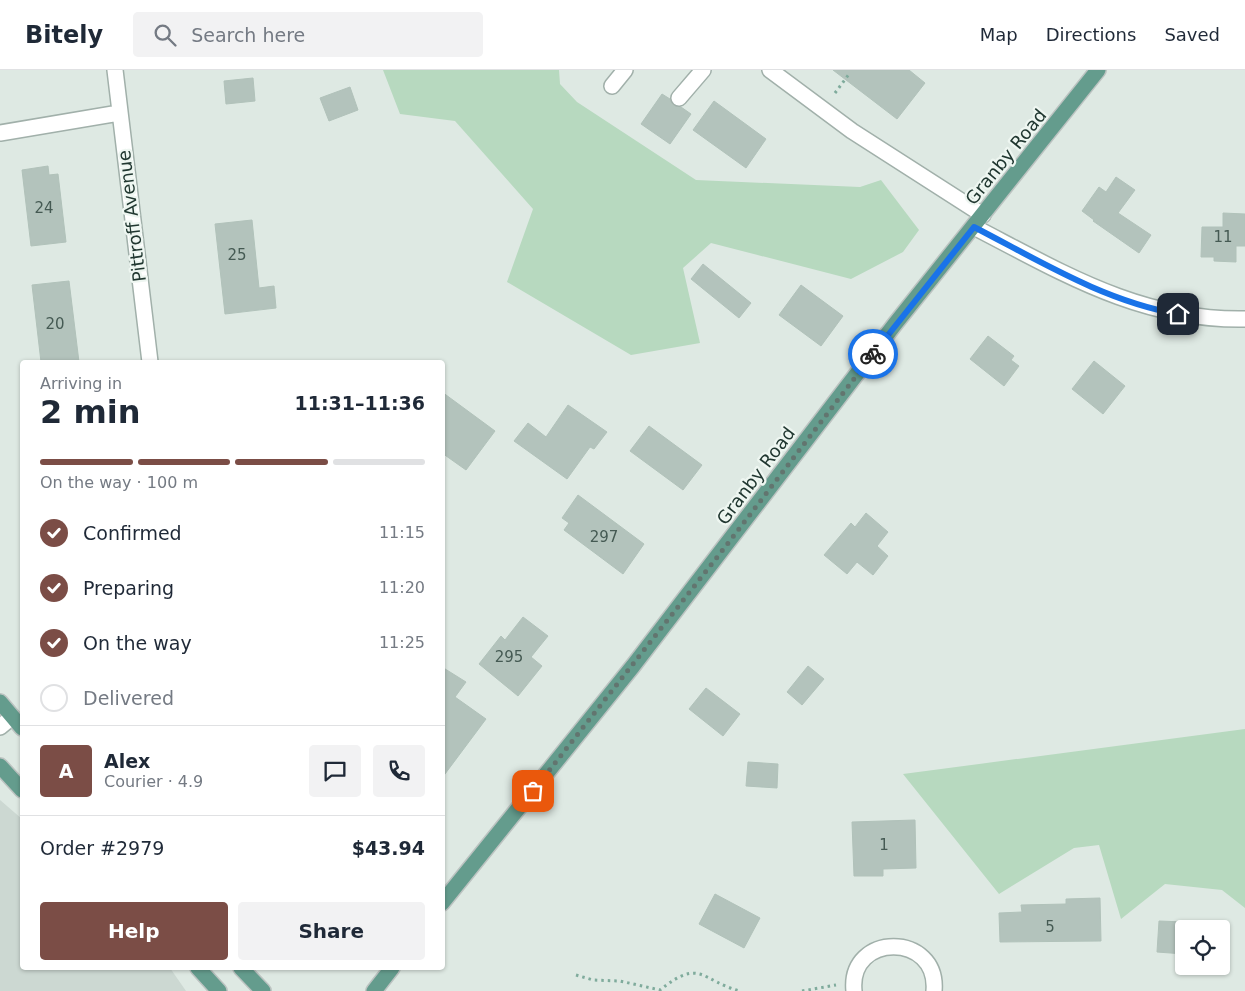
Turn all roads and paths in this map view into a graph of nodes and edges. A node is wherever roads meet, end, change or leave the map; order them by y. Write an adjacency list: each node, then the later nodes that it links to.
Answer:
1 (115, 70): 8 (street, Pittroff Avenue)
2 (625, 70): 6 (street)
3 (703, 70): 7 (street)
4 (770, 70): 10 (street)
5 (1098, 70): 10 (main road, Granby Road)
6 (612, 86)
7 (679, 98)
8 (119, 113): 9 (street); 12 (street, Pittroff Avenue)
9 (0, 133)
10 (978, 221): 11 (street); 18 (main road, Granby Road)
11 (1245, 319)
12 (150, 360)
13 (0, 702): 14 (main road)
14 (17, 722): 15 (street)
15 (0, 728)
16 (0, 766): 17 (main road)
17 (20, 788)
18 (445, 899)
19 (200, 970): 24 (main road)
20 (243, 970): 25 (main road)
21 (390, 970): 26 (main road)
22 (576, 975): 27 (path)
23 (854, 989): 28 (path); 29 (street)
24 (219, 991)
25 (263, 991)
26 (374, 991)
27 (740, 991)
28 (802, 991)
29 (934, 991)

